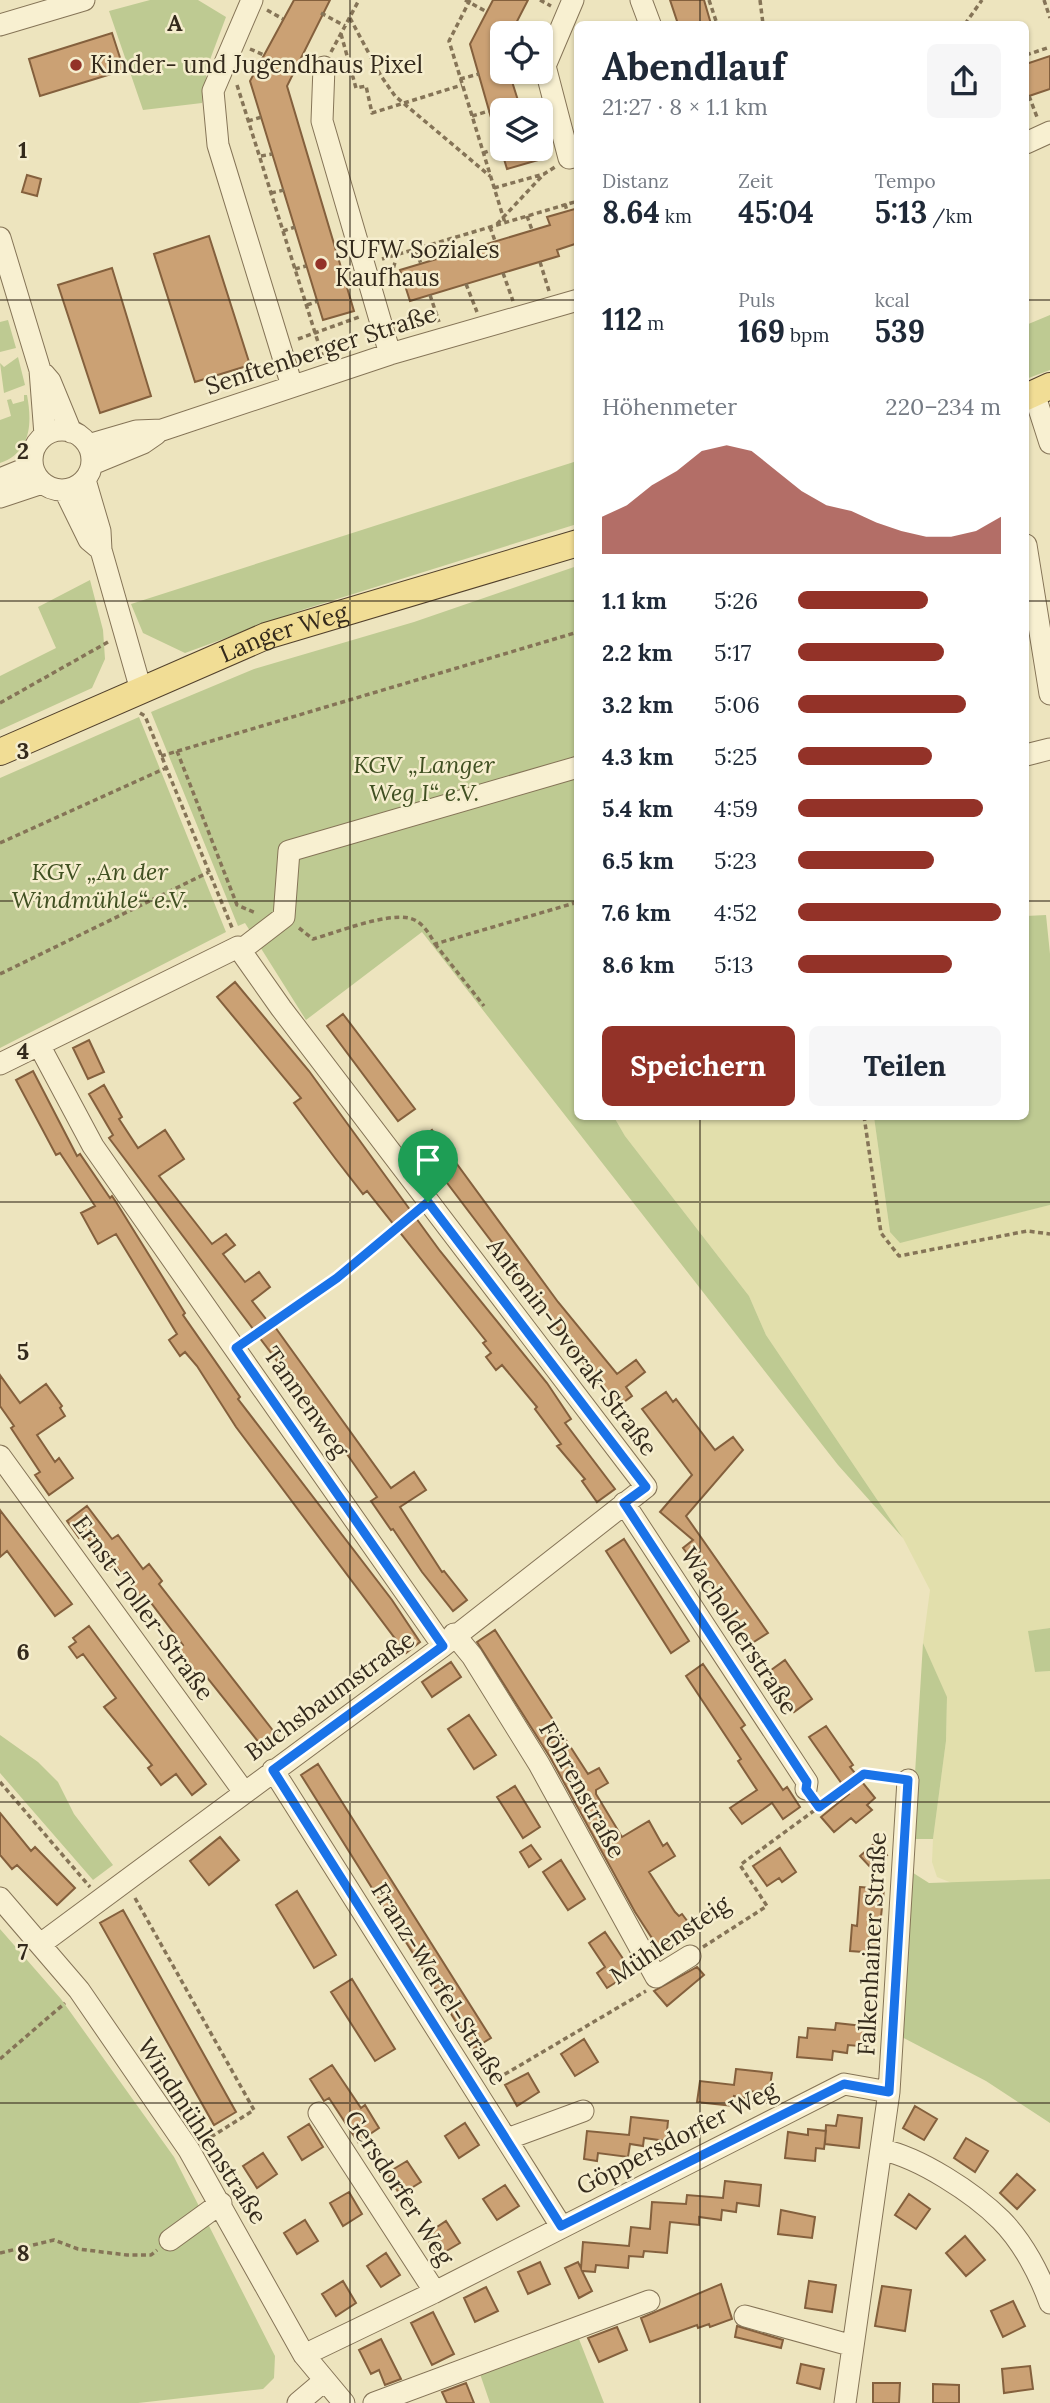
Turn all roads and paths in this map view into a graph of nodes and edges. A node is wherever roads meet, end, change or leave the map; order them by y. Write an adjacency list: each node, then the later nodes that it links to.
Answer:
1 (84, 0): 23 (street)
2 (351, 0): 11 (path)
3 (540, 0): 12 (path)
4 (641, 0): 19 (street)
5 (709, 0): 20 (path)
6 (760, 0): 21 (path)
7 (982, 0): 22 (path)
8 (1044, 0): 13 (path)
9 (468, 1): 14 (path); 32 (path)
10 (255, 2): 18 (path); 87 (street)
11 (358, 2): 16 (path)
12 (563, 4): 46 (street)
13 (1048, 5): 17 (path)
14 (487, 12)
15 (321, 13): 24 (path)
16 (350, 18): 24 (path); 35 (path)
17 (1050, 18)
18 (283, 19)
19 (649, 21)
20 (716, 21)
21 (763, 21)
22 (967, 21)
23 (0, 25)
24 (345, 26): 25 (path)
25 (341, 34): 30 (path); 35 (path)
26 (245, 46): 29 (path)
27 (1050, 47): 28 (path)
28 (1029, 54)
29 (264, 55)
30 (324, 66): 67 (street)
31 (478, 74): 32 (path)
32 (460, 79): 34 (path)
33 (236, 83): 39 (path)
34 (462, 85): 35 (path); 37 (path)
35 (403, 103): 48 (path)
36 (489, 111): 37 (path)
37 (472, 116): 43 (path)
38 (261, 117): 39 (path)
39 (248, 121): 45 (path)
40 (1050, 132): 41 (street)
41 (1029, 142)
42 (490, 151): 43 (path)
43 (483, 153): 48 (path)
44 (272, 154): 45 (path)
45 (260, 156): 51 (path)
46 (573, 157): 47 (path)
47 (544, 174): 49 (path); 56 (path)
48 (491, 176): 49 (path)
49 (494, 188): 56 (path)
50 (284, 190): 51 (path)
51 (271, 193): 60 (path)
52 (574, 202): 53 (path)
53 (565, 204): 54 (path); 55 (path)
54 (567, 211)
55 (527, 216): 56 (path); 59 (path)
56 (504, 220): 57 (path)
57 (492, 226): 62 (path); 63 (path)
58 (295, 227): 60 (path)
59 (532, 230)
60 (283, 231): 70 (path)
61 (0, 238): 86 (street)
62 (454, 238): 64 (path); 65 (path)
63 (495, 241)
64 (416, 250): 67 (path); 68 (path)
65 (459, 252)
66 (540, 262): 77 (path)
67 (363, 264): 84 (street)
68 (421, 264)
69 (306, 266): 70 (path)
70 (295, 269): 76 (path)
71 (503, 273): 78 (path)
72 (466, 284): 80 (path)
73 (430, 295): 82 (path)
74 (574, 301): 77 (street, Senftenberger Straße)
75 (318, 302): 76 (path)
76 (307, 305): 81 (path)
77 (554, 306): 78 (street, Senftenberger Straße)
78 (519, 316): 80 (street, Senftenberger Straße)
79 (360, 317): 81 (path)
80 (482, 327): 82 (street, Senftenberger Straße)
81 (315, 332): 83 (path); 85 (path)
82 (445, 338): 84 (street, Senftenberger Straße)
83 (295, 341)
84 (390, 354): 87 (street, Senftenberger Straße)
85 (324, 360)
86 (40, 370): 89 (street); 90 (street)
87 (292, 386): 92 (street, Senftenberger Straße)
88 (1036, 392): 91 (street)
89 (71, 432): 90 (street); 92 (street)
90 (44, 435): 93 (street)
91 (1050, 443)
92 (88, 463): 95 (street, Senftenberger Straße); 98 (street)
93 (37, 474): 94 (street); 95 (street); 96 (street)
94 (0, 479)
95 (65, 491): 98 (street)
96 (0, 497)
97 (574, 544): 103 (main road, Langer Weg)
98 (101, 550): 103 (street)
99 (1029, 564): 102 (street)
100 (574, 633): 106 (path)
101 (111, 640): 104 (path)
102 (1050, 694)
103 (139, 701): 107 (main road, Langer Weg); 109 (path)
104 (0, 704)
105 (1050, 749): 108 (street)
106 (177, 751): 109 (path); 115 (path)
107 (0, 752)
108 (1029, 754)
109 (161, 756): 110 (path)
110 (166, 768): 112 (path); 113 (path)
111 (574, 768): 115 (street)
112 (0, 843)
113 (210, 872): 117 (path); 118 (path)
114 (574, 903): 116 (path)
115 (276, 923): 116 (path); 117 (street)
116 (435, 944): 119 (path)
117 (240, 949): 120 (street); 123 (street, Antonin-Dvorak-Straße)
118 (0, 974)
119 (484, 1006)
120 (39, 1045): 121 (street); 125 (street, Tannenweg)
121 (0, 1064)
122 (865, 1120): 124 (path)
123 (428, 1202): 125 (path); 127 (street, Antonin-Dvorak-Straße)
124 (1050, 1234)
125 (236, 1348): 129 (street, Tannenweg)
126 (0, 1456): 134 (street, Ernst-Toller-Straße)
127 (646, 1487): 128 (street, Buchsbaumstraße)
128 (624, 1503): 129 (street, Buchsbaumstraße); 133 (street, Wacholderstraße)
129 (448, 1640): 130 (street, Buchsbaumstraße); 141 (street, Föhrenstraße)
130 (273, 1770): 134 (street, Buchsbaumstraße); 144 (street, Franz-Werfel-Straße)
131 (908, 1780): 135 (path, Mühlensteig); 145 (street, Falkenhainer Straße)
132 (0, 1782): 138 (path)
133 (806, 1789): 135 (path)
134 (244, 1791): 136 (street, Buchsbaumstraße)
135 (819, 1807): 140 (path, Mühlensteig)
136 (125, 1881): 138 (street, Buchsbaumstraße); 149 (path)
137 (0, 1898): 139 (street, Windmühlenstraße)
138 (101, 1899): 139 (street, Buchsbaumstraße)
139 (42, 1943): 142 (street, Windmühlenstraße)
140 (690, 1956): 141 (street, Mühlensteig)
141 (656, 1977): 144 (path, Mühlensteig)
142 (79, 1990): 143 (path); 149 (street, Windmühlenstraße)
143 (0, 2059)
144 (476, 2091): 148 (street, Franz-Werfel-Straße)
145 (889, 2092): 150 (street, Falkenhainer Straße); 152 (street, Göppersdorfer Weg)
146 (583, 2111): 148 (street)
147 (319, 2113): 155 (street, Gersdorfer Weg)
148 (507, 2139): 152 (street, Franz-Werfel-Straße)
149 (189, 2150): 151 (street, Windmühlenstraße)
150 (882, 2150): 157 (street); 159 (street, Falkenhainer Straße)
151 (221, 2203): 153 (street); 160 (street, Windmühlenstraße)
152 (561, 2226): 155 (street, Göppersdorfer Weg)
153 (170, 2240): 154 (path)
154 (0, 2253)
155 (435, 2292): 160 (street, Göppersdorfer Weg)
156 (649, 2301): 164 (street)
157 (1050, 2303)
158 (745, 2316): 159 (street)
159 (853, 2346): 165 (street, Falkenhainer Straße)
160 (304, 2355): 161 (street, Windmühlenstraße)
161 (324, 2381): 162 (street); 163 (street, Windmühlenstraße)
162 (298, 2403)
163 (344, 2403)
164 (374, 2403)
165 (845, 2403)

